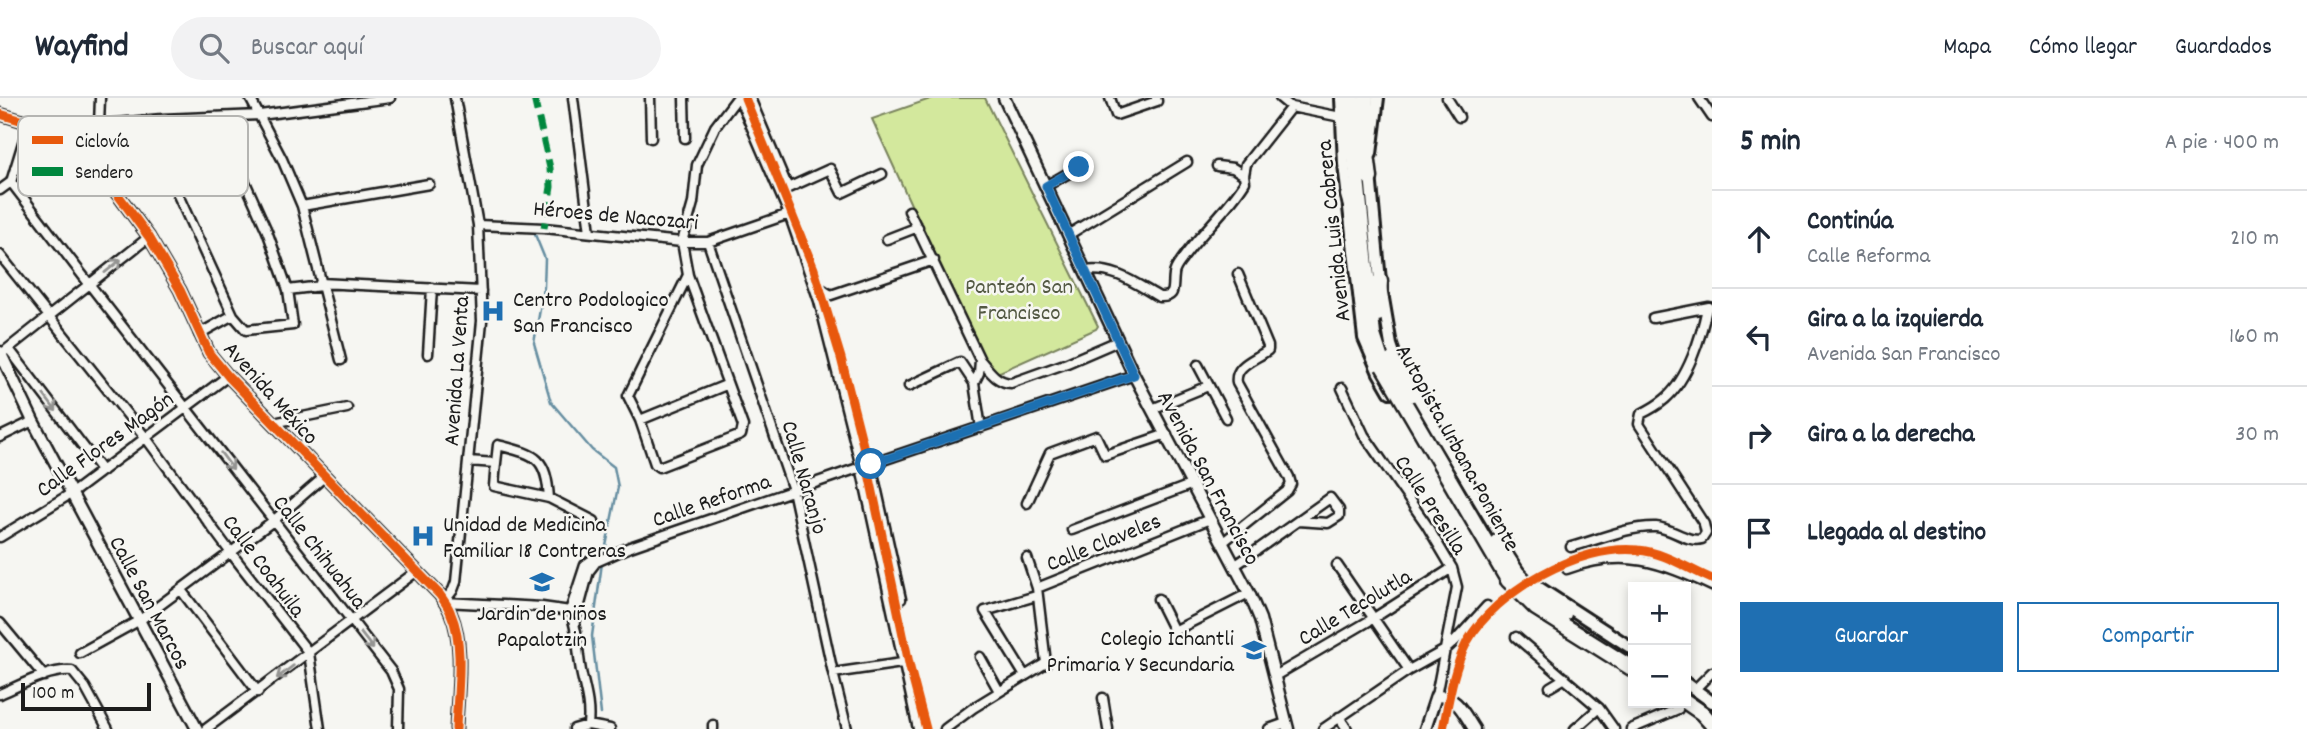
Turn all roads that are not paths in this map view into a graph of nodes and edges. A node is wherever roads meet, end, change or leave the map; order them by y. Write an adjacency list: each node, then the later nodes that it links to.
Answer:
1 (100, 98): 25 (street)
2 (250, 98): 24 (street)
3 (390, 98): 21 (street)
4 (455, 98): 54 (street, Avenida La Venta)
5 (573, 98): 56 (street)
6 (650, 98): 31 (street)
7 (684, 98): 32 (street)
8 (738, 98): 53 (street); 60 (street)
9 (750, 98): 38 (street)
10 (1004, 98): 43 (street, Avenida San Francisco)
11 (1110, 98): 12 (street)
12 (1156, 98)
13 (1280, 98): 22 (street)
14 (1341, 98): 27 (main road, Avenida Luis Cabrera)
15 (1352, 98): 77 (highway, Autopista Urbana Poniente)
16 (1360, 98): 77 (highway, Autopista Urbana Poniente)
17 (1366, 98): 40 (highway)
18 (1375, 98): 33 (highway)
19 (1447, 98): 28 (street)
20 (1699, 98): 29 (street)
21 (334, 102): 24 (street)
22 (1291, 107): 27 (street); 39 (street)
23 (0, 114): 30 (street, Avenida México)
24 (260, 115): 26 (street); 51 (street)
25 (99, 116)
26 (238, 116)
27 (1341, 117): 47 (main road, Avenida Luis Cabrera)
28 (1459, 117)
29 (1712, 117)
30 (18, 120)
31 (651, 138)
32 (685, 138)
33 (1371, 154): 40 (main road, Avenida Luis Cabrera)
34 (18, 159): 41 (street)
35 (1187, 162): 57 (street)
36 (1217, 166): 39 (street)
37 (1079, 167): 43 (street)
38 (882, 174)
39 (1244, 175): 64 (street)
40 (1370, 178): 67 (main road, Avenida Luis Cabrera)
41 (11, 182): 45 (street); 46 (street, Calle Chihuahua)
42 (429, 184): 51 (street)
43 (1046, 186): 57 (street, Avenida San Francisco)
44 (248, 189): 72 (street)
45 (0, 190)
46 (18, 191)
47 (1348, 195): 74 (highway)
48 (22, 196): 69 (street, Calle Chihuahua)
49 (119, 196): 58 (street, Avenida México)
50 (178, 196): 76 (street)
51 (302, 206): 68 (street)
52 (909, 211): 55 (street)
53 (789, 214): 61 (street, Héroes de Nacozari); 108 (street)
54 (478, 225): 56 (street, Héroes de Nacozari); 73 (street, Avenida La Venta)
55 (918, 227): 59 (street); 63 (street)
56 (590, 232): 60 (street, Héroes de Nacozari)
57 (1068, 235): 64 (street, Avenida San Francisco)
58 (149, 237): 69 (street, one-way to 58); 80 (street, Avenida México)
59 (887, 239)
60 (682, 242): 61 (street, Héroes de Nacozari); 66 (street)
61 (708, 242): 112 (street, Calle Naranjo)
62 (0, 255): 78 (street, Calle Coahuila)
63 (934, 260): 71 (street); 85 (street)
64 (1085, 271): 81 (street, Avenida San Francisco)
65 (1238, 274): 123 (street)
66 (688, 275): 91 (street); 99 (street)
67 (1380, 281): 77 (highway); 122 (main road, Avenida Luis Cabrera)
68 (320, 284): 70 (street); 72 (street); 84 (street)
69 (90, 285): 78 (street); 95 (street, Calle Chihuahua)
70 (432, 288): 73 (street); 83 (street)
71 (820, 288)
72 (288, 290): 76 (street)
73 (481, 291): 106 (street, Avenida La Venta)
74 (1362, 292): 77 (highway); 126 (main road, Avenida Luis Cabrera)
75 (1709, 307): 79 (street); 124 (street)
76 (233, 315): 80 (street)
77 (1375, 315): 86 (highway, Autopista Urbana Poniente)
78 (49, 316): 82 (street); 105 (street, Calle Coahuila)
79 (1653, 318)
80 (199, 334): 89 (street, Avenida México)
81 (1118, 341): 85 (street); 88 (street, Avenida San Francisco)
82 (2, 352): 100 (street, Calle San Marcos); 109 (street, one-way to 109)
83 (428, 354)
84 (341, 360)
85 (980, 360): 90 (street)
86 (1387, 363): 153 (highway, Autopista Urbana Poniente, bridge); 157 (highway, Autopista Urbana Poniente, bridge)
87 (1198, 365): 93 (street)
88 (1134, 375): 97 (street, Avenida San Francisco); 102 (street, Calle Reforma)
89 (228, 376): 95 (street, Calle Flores Magón); 101 (street, Avenida México)
90 (974, 383): 92 (street); 102 (street)
91 (726, 385): 99 (street); 99 (street)
92 (909, 386)
93 (1208, 386): 97 (street); 98 (street)
94 (1342, 388): 131 (street, Calle Presilla)
95 (186, 407): 105 (street, Calle Flores Magón); 117 (street, Calle Chihuahua, one-way to 117)
96 (347, 408): 101 (street)
97 (1152, 409): 103 (street, Avenida San Francisco)
98 (1226, 418)
99 (640, 420)
100 (33, 421): 104 (street); 113 (street, Calle San Marcos)
101 (273, 423): 110 (street, Avenida México)
102 (981, 428): 108 (street, Calle Reforma)
103 (1167, 434): 111 (street, Avenida San Francisco); 115 (street)
104 (0, 437)
105 (146, 438): 109 (street, Calle Flores Magón); 125 (street, Calle Coahuila)
106 (468, 461): 107 (street); 140 (street, Avenida La Venta)
107 (496, 463): 114 (street); 114 (street)
108 (866, 465): 112 (street, Calle Reforma); 138 (street); 155 (street)
109 (102, 471): 113 (street, Calle Flores Magón)
110 (324, 477): 117 (street); 133 (street, Avenida México)
111 (1193, 484): 116 (street, Avenida San Francisco); 120 (street)
112 (793, 490): 128 (street, Calle Reforma); 160 (street, Calle Naranjo)
113 (72, 494): 121 (street, Calle Flores Magón); 144 (street, Calle San Marcos)
114 (549, 498): 118 (street)
115 (1027, 503)
116 (1210, 519): 123 (street, Avenida San Francisco); 136 (street, Calle Claveles)
117 (273, 521): 125 (street); 145 (street, Calle Chihuahua)
118 (594, 521)
119 (1298, 521): 119 (street); 130 (street)
120 (1072, 530)
121 (0, 537)
122 (1504, 542): 126 (main road); 149 (main road, Avenida Luis Cabrera)
123 (1222, 543): 130 (street, Avenida San Francisco)
124 (1571, 547)
125 (231, 553): 135 (street); 152 (street, Calle Coahuila)
126 (1486, 556): 156 (main road, Avenida Luis Cabrera)
127 (1027, 558): 136 (street)
128 (594, 562): 142 (street); 147 (street)
129 (1337, 565): 143 (street)
130 (1234, 566): 137 (street, Avenida San Francisco)
131 (1452, 568): 143 (street, Calle Tecolutla); 150 (street, Calle Presilla)
132 (1567, 569): 134 (street)
133 (417, 571): 140 (street, Avenida México); 145 (street)
134 (1712, 586)
135 (181, 590): 144 (street); 168 (street)
136 (1037, 592): 162 (street, Calle Claveles); 162 (street)
137 (1249, 593): 139 (street); 163 (street, Avenida San Francisco)
138 (901, 598)
139 (1158, 599)
140 (444, 602): 142 (street); 189 (street, Avenida México)
141 (1488, 606): 150 (street)
142 (569, 611): 147 (street)
143 (1374, 618): 158 (street); 163 (street, Calle Tecolutla)
144 (140, 620): 151 (street); 185 (street, Calle San Marcos)
145 (351, 620): 152 (street); 188 (street, Calle Chihuahua, one-way to 188)
146 (0, 623): 161 (street)
147 (575, 623): 180 (street)
148 (1516, 637): 164 (street)
149 (1628, 646)
150 (1445, 650): 158 (street); 170 (street, Calle Presilla)
151 (80, 653)
152 (309, 653): 168 (street, one-way to 168); 187 (street, Calle Coahuila)
153 (1628, 655)
154 (980, 657): 166 (street)
155 (902, 663): 160 (street); 193 (street)
156 (1628, 668)
157 (1628, 668)
158 (1409, 670): 179 (street)
159 (1712, 672): 167 (street)
160 (833, 673): 192 (street, Calle Naranjo)
161 (44, 676): 169 (street); 184 (street)
162 (1025, 676): 166 (street, Calle Claveles)
163 (1275, 676): 181 (street, Avenida San Francisco)
164 (1565, 678): 165 (street); 176 (street)
165 (1550, 687)
166 (999, 691): 194 (street, Calle Claveles)
167 (1691, 691)
168 (258, 692): 186 (street)
169 (0, 694)
170 (1436, 696): 199 (street); 200 (street)
171 (1691, 697): 175 (main road)
172 (1102, 698): 195 (street)
173 (1691, 699): 178 (highway)
174 (1691, 702): 183 (highway)
175 (1712, 702)
176 (1599, 708): 201 (street); 202 (street)
177 (1666, 708): 203 (street)
178 (1712, 711)
179 (1339, 717): 197 (street); 198 (street)
180 (588, 725): 182 (street); 190 (street)
181 (1287, 726): 196 (street)
182 (600, 727): 191 (street)
183 (1711, 727)
184 (108, 729)
185 (197, 729)
186 (206, 729)
187 (320, 729)
188 (398, 729)
189 (456, 729)
190 (574, 729)
191 (610, 729)
192 (847, 729)
193 (918, 729)
194 (945, 729)
195 (1108, 729)
196 (1269, 729)
197 (1323, 729)
198 (1347, 729)
199 (1425, 729)
200 (1474, 729)
201 (1574, 729)
202 (1614, 729)
203 (1632, 729)

